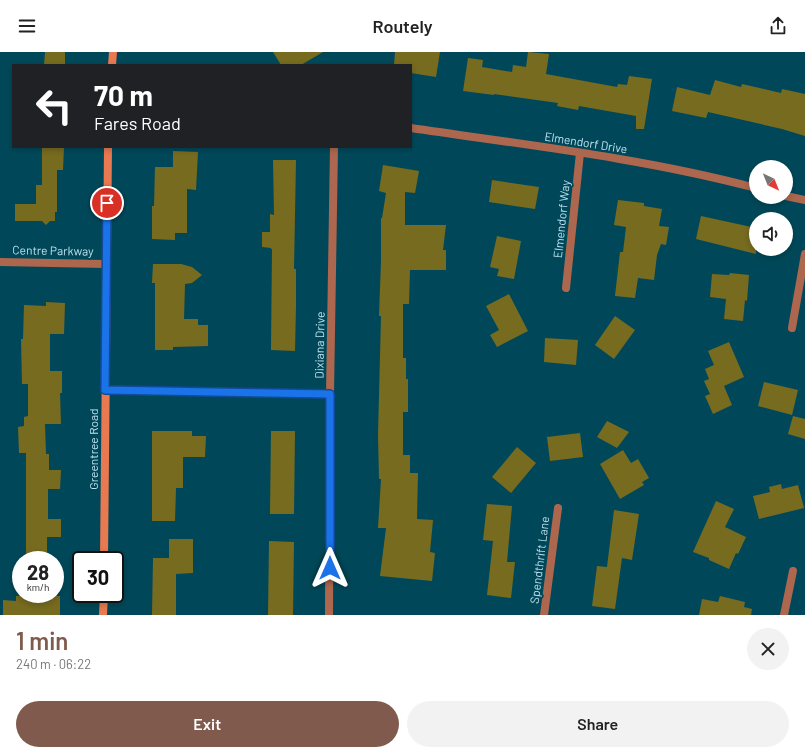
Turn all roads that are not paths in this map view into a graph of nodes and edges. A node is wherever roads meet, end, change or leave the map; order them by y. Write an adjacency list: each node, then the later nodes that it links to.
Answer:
1 (113, 52): 2 (street)
2 (112, 64)
3 (412, 128): 6 (street, Elmendorf Drive)
4 (108, 148): 12 (street, Greentree Road)
5 (334, 148): 16 (street, Dixiana Drive)
6 (580, 153): 7 (street, Elmendorf Drive); 13 (street, Elmendorf Way)
7 (749, 186)
8 (793, 197): 9 (street)
9 (805, 200)
10 (805, 254): 14 (street)
11 (0, 262): 12 (street, Centre Parkway)
12 (106, 264): 15 (street, Greentree Road)
13 (566, 288)
14 (792, 328)
15 (105, 390): 16 (street); 18 (street, Greentree Road)
16 (330, 394): 22 (street, Dixiana Drive)
17 (558, 508): 23 (street, Spendthrift Lane)
18 (104, 551)
19 (793, 571): 24 (street)
20 (104, 603): 21 (street)
21 (104, 615)
22 (329, 615)
23 (544, 615)
24 (784, 615)

